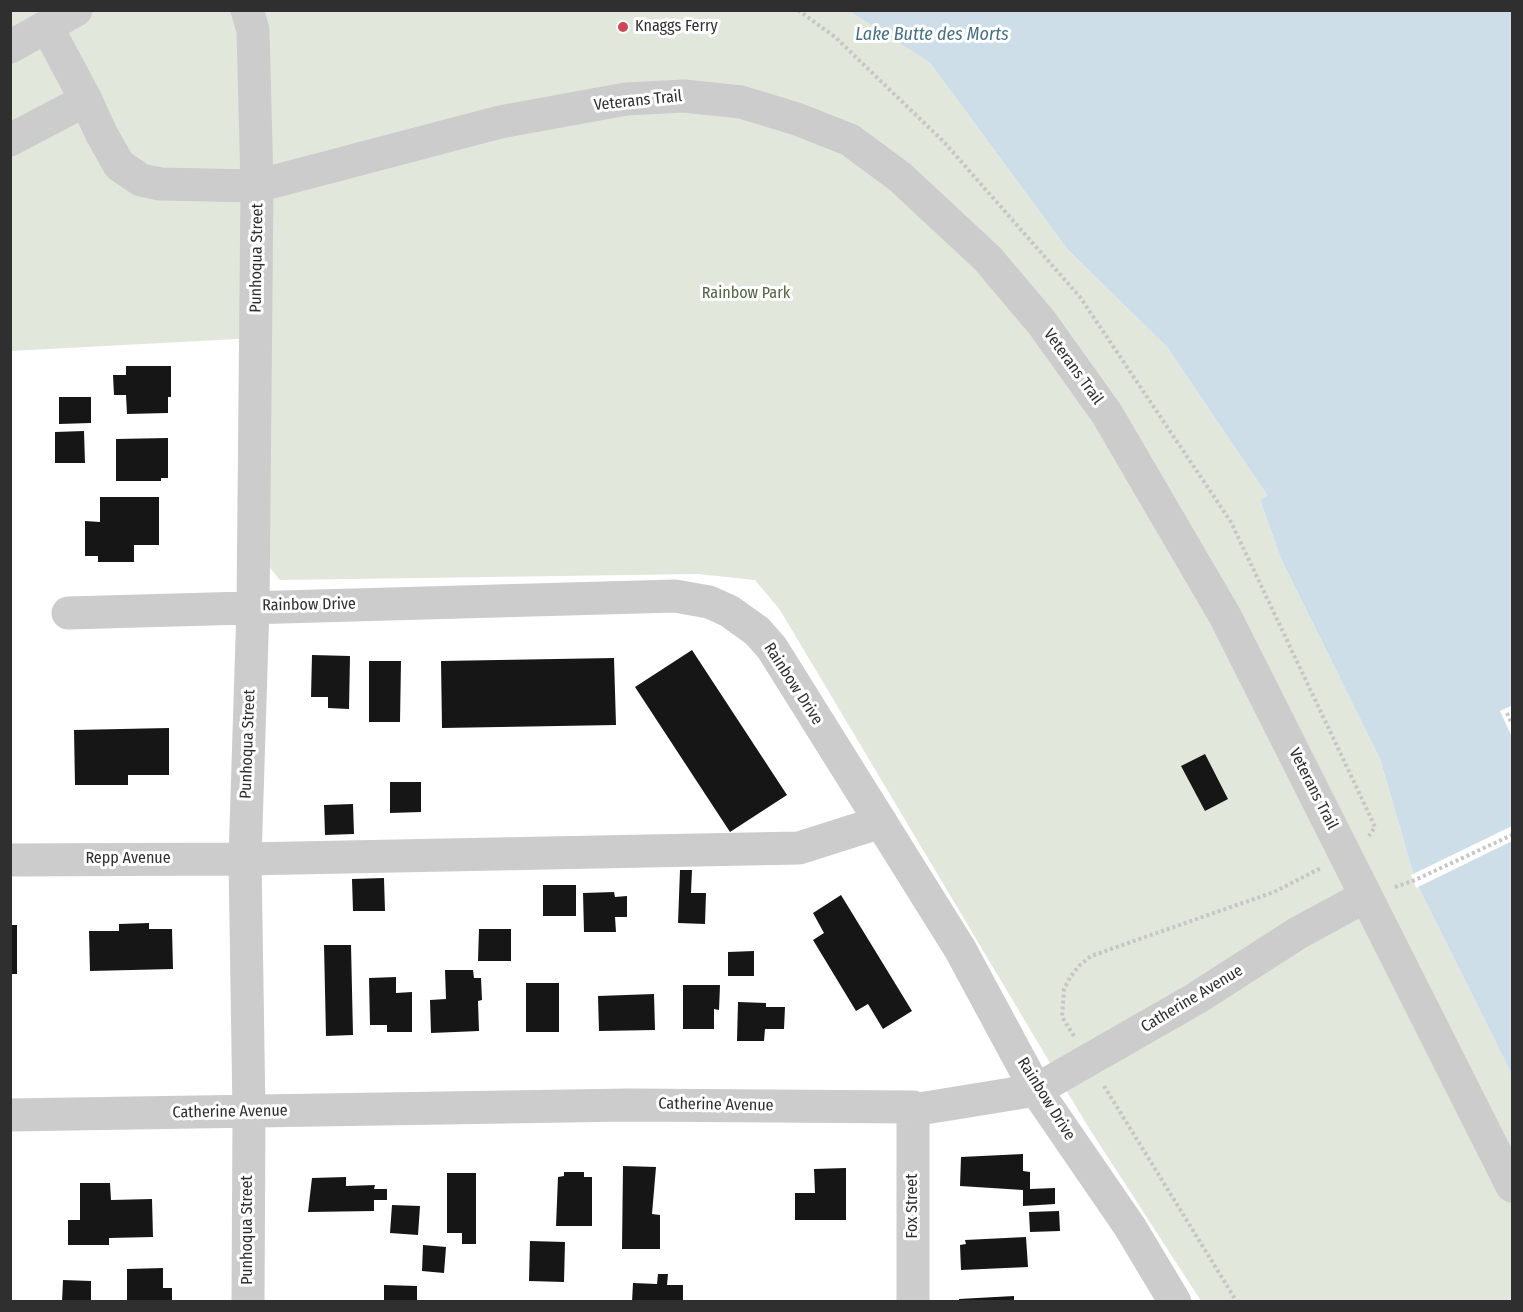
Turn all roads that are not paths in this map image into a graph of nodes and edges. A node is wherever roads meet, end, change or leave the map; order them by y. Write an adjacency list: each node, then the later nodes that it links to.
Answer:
1 (76, 10): 3 (street)
2 (247, 10): 7 (street, Punhoqua Street)
3 (47, 27): 4 (street); 5 (street, Veterans Trail)
4 (10, 47)
5 (86, 99): 6 (street); 7 (street, Veterans Trail)
6 (10, 141)
7 (257, 186): 8 (street, Punhoqua Street); 13 (street, Veterans Trail)
8 (253, 607): 9 (street, Rainbow Drive); 10 (street, Rainbow Drive); 11 (street, Punhoqua Street)
9 (68, 613)
10 (880, 822): 11 (street, Repp Avenue); 14 (street, Rainbow Drive)
11 (245, 859): 12 (street, Repp Avenue); 16 (street, Punhoqua Street)
12 (10, 860)
13 (1366, 896): 14 (street, Catherine Avenue); 18 (street, Veterans Trail)
14 (1036, 1090): 15 (street, Catherine Avenue); 21 (street, Rainbow Drive)
15 (913, 1110): 16 (street, Catherine Avenue); 20 (street, Fox Street)
16 (249, 1112): 17 (street, Catherine Avenue); 19 (street, Punhoqua Street)
17 (10, 1115)
18 (1512, 1186)
19 (248, 1302)
20 (913, 1302)
21 (1175, 1302)

